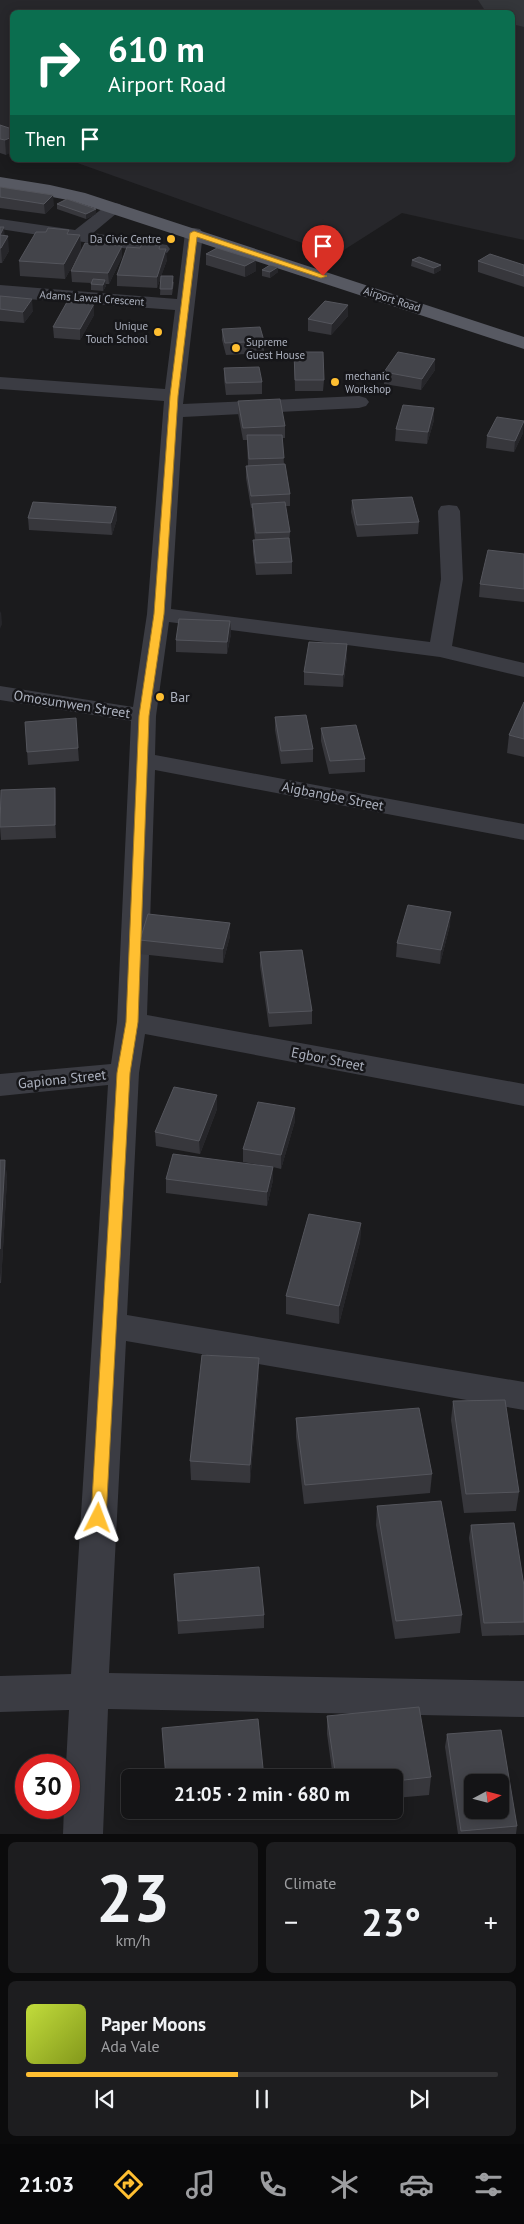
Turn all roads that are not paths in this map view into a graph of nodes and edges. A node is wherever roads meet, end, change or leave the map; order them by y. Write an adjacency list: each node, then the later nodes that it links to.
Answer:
1 (0, 171): 10 (main road, Airport Road)
2 (0, 182): 3 (main road, Airport Road)
3 (114, 208): 5 (main road, Airport Road); 6 (street)
4 (0, 224): 6 (street)
5 (194, 233): 9 (street); 10 (main road, Airport Road)
6 (79, 236): 7 (street)
7 (161, 249)
8 (0, 291): 9 (street, Adams Lawal Crescent)
9 (184, 304): 15 (street)
10 (479, 321): 11 (main road, Airport Road); 12 (main road, Airport Road)
11 (524, 329)
12 (524, 343)
13 (0, 383): 15 (street)
14 (359, 402): 15 (street)
15 (174, 404): 17 (street)
16 (449, 511): 18 (street)
17 (159, 614): 18 (street); 21 (street)
18 (440, 650): 19 (street)
19 (524, 670)
20 (0, 693): 21 (street, Omosumwen Street)
21 (144, 716): 22 (street)
22 (143, 760): 23 (street, Aigbangbe Street); 24 (street)
23 (524, 832)
24 (132, 1022): 25 (street); 27 (street, Egbor Street)
25 (124, 1073): 26 (street, Gapiona Street); 28 (street)
26 (0, 1085)
27 (524, 1095)
28 (109, 1326): 29 (street); 30 (street)
29 (524, 1396)
30 (89, 1691): 31 (street); 32 (street); 33 (street)
31 (0, 1694)
32 (524, 1699)
33 (83, 1834)

